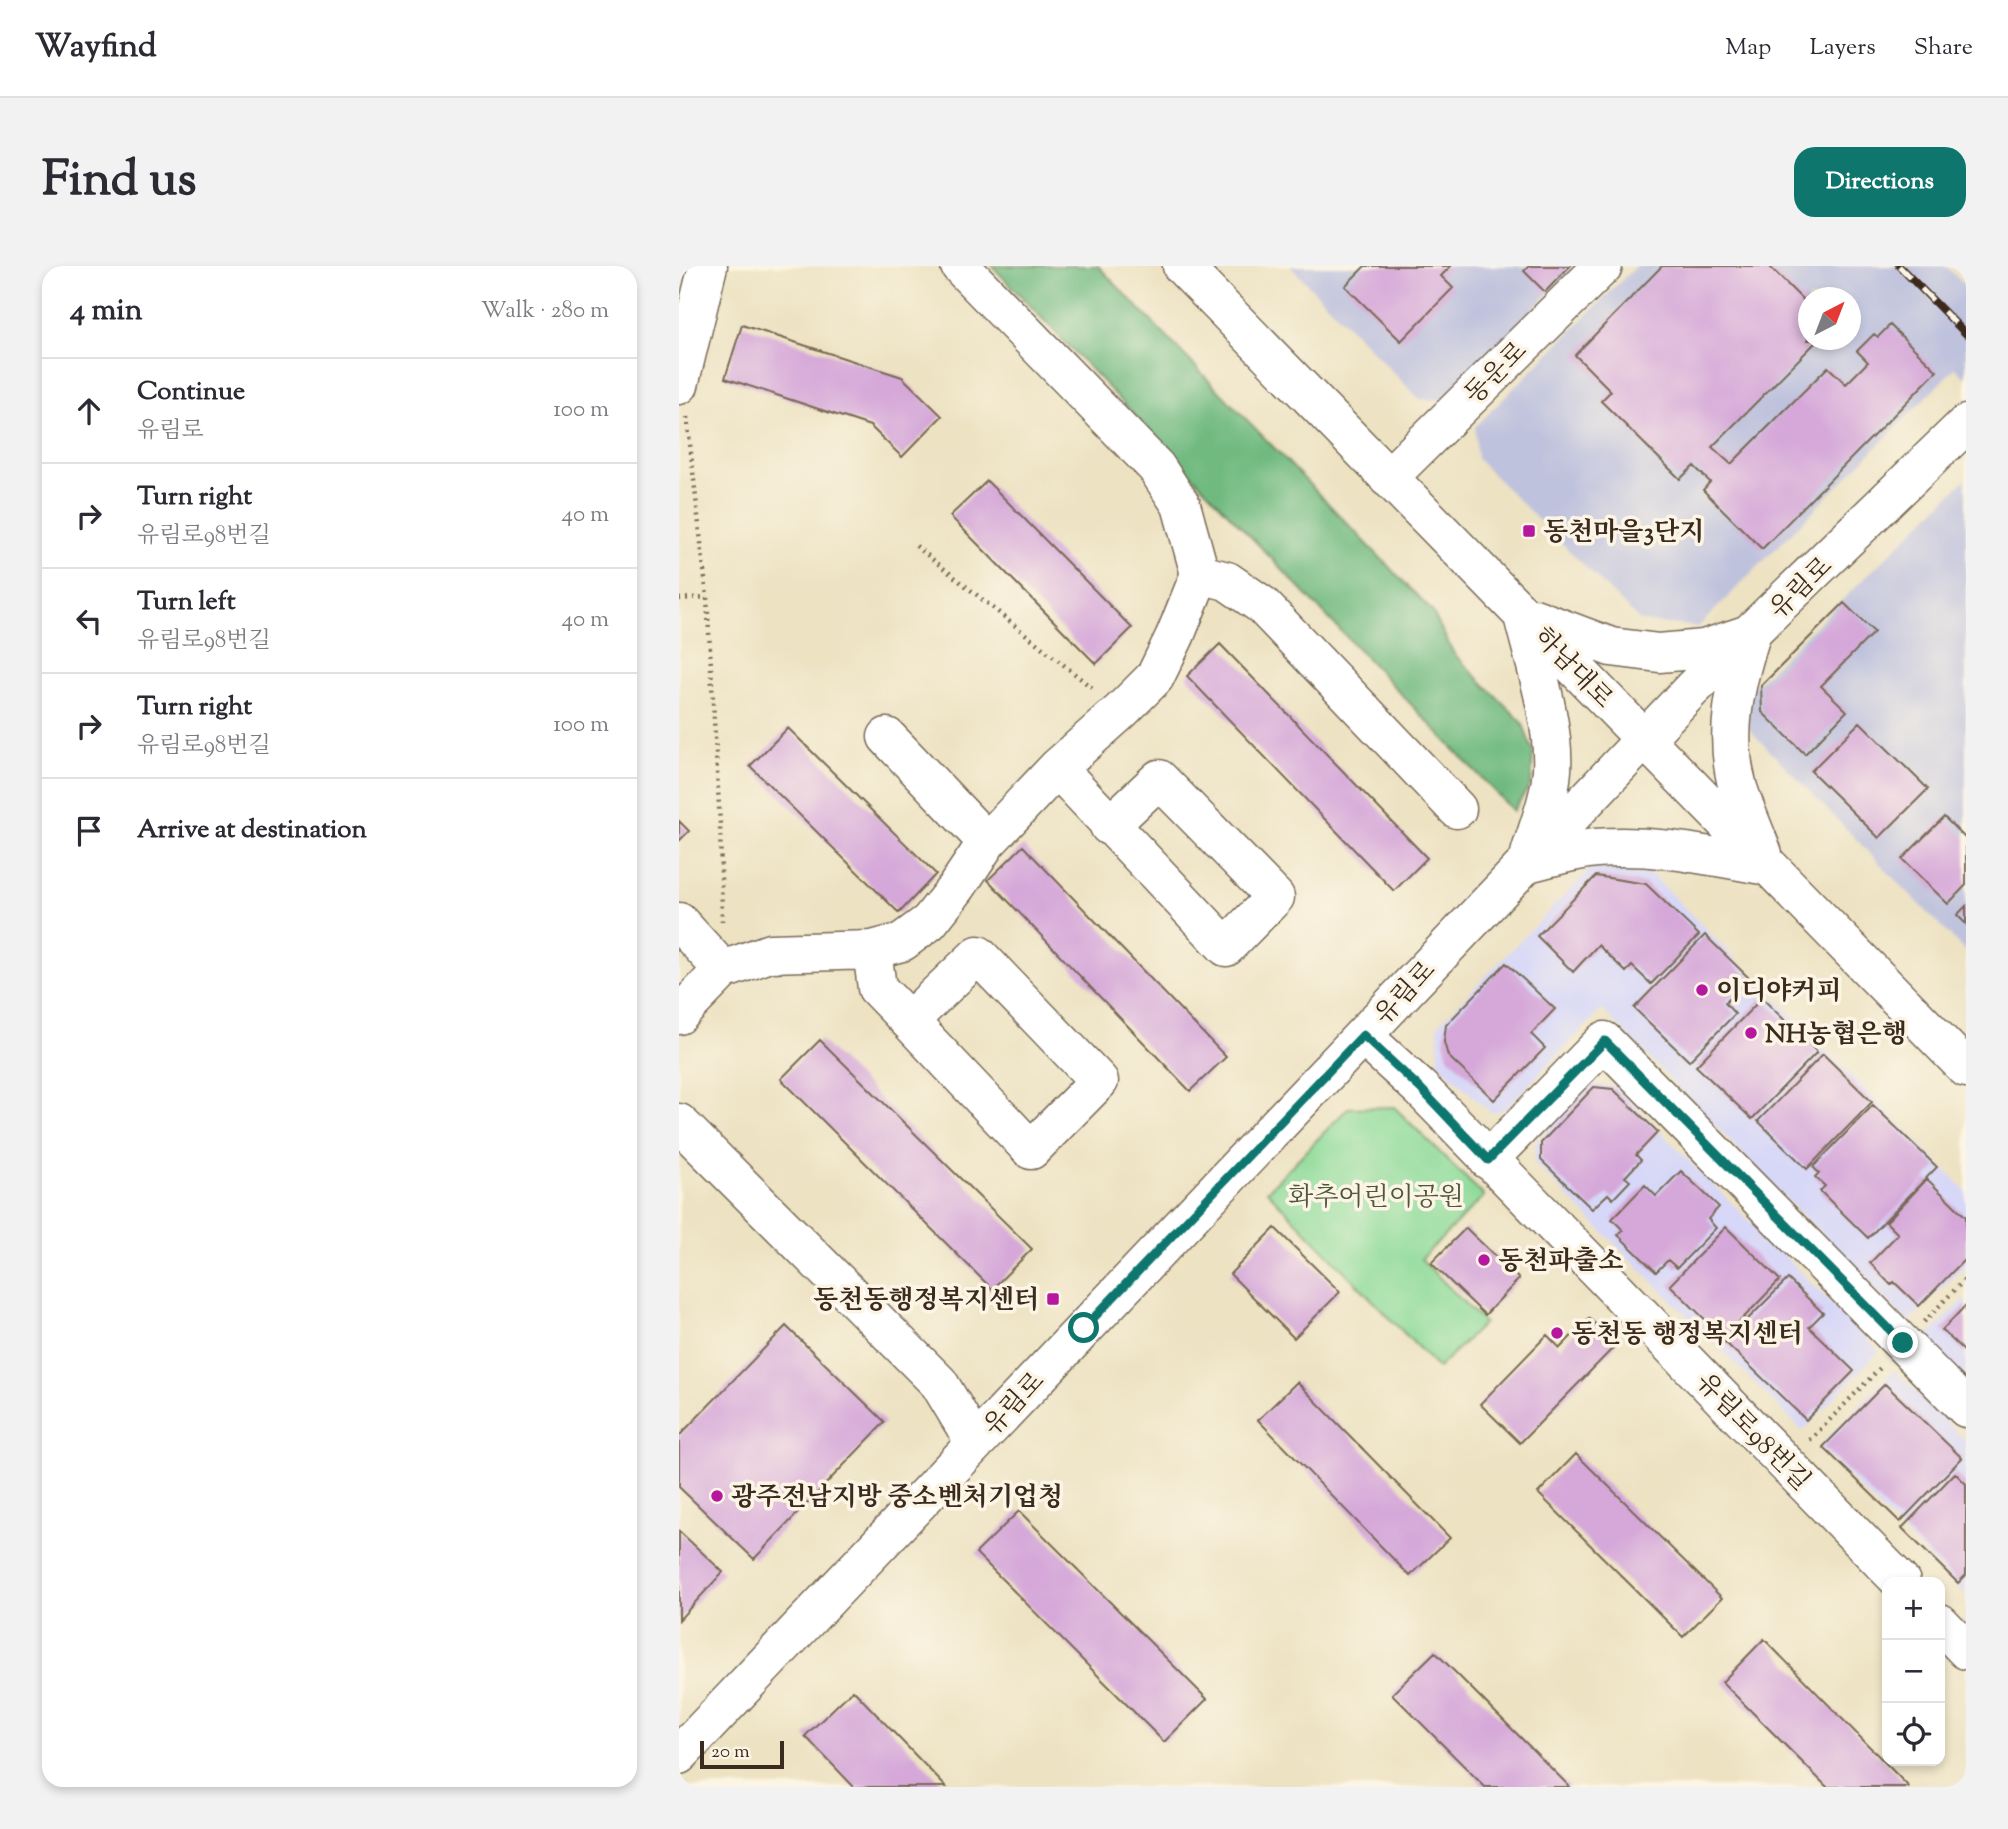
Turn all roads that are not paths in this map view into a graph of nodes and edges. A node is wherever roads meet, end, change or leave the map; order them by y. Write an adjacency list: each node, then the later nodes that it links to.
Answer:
1 (708, 266): 5 (street)
2 (960, 266): 8 (street)
3 (1182, 266): 7 (street, 하남대로)
4 (1603, 266): 7 (street, 동운로)
5 (681, 379)
6 (1966, 424): 10 (street, 유림로)
7 (1388, 478): 9 (street, 하남대로)
8 (1200, 574): 13 (street); 14 (street)
9 (1522, 614): 10 (street); 12 (street, 하남대로); 17 (street)
10 (1752, 633): 12 (street, 유림로); 18 (street)
11 (887, 737): 16 (street)
12 (1644, 739): 17 (street, 유림로); 18 (street, 하남대로)
13 (1057, 768): 15 (street); 16 (street)
14 (1457, 809)
15 (1109, 826)
16 (987, 842): 20 (street)
17 (1527, 863): 18 (street); 24 (street, 유림로)
18 (1768, 866): 25 (street, 하남대로)
19 (679, 922): 21 (street)
20 (873, 950): 21 (street); 23 (street)
21 (723, 970): 22 (street)
22 (679, 1015)
23 (909, 1021): 23 (street)
24 (1363, 1035): 27 (street, 유림로98번길); 29 (street, 유림로)
25 (1966, 1069)
26 (679, 1123): 29 (street)
27 (1488, 1160): 28 (street); 30 (street, 유림로98번길)
28 (1966, 1408)
29 (975, 1443): 33 (street, 유림로)
30 (1896, 1577)
31 (1945, 1628): 32 (street)
32 (1966, 1650)
33 (679, 1755)

